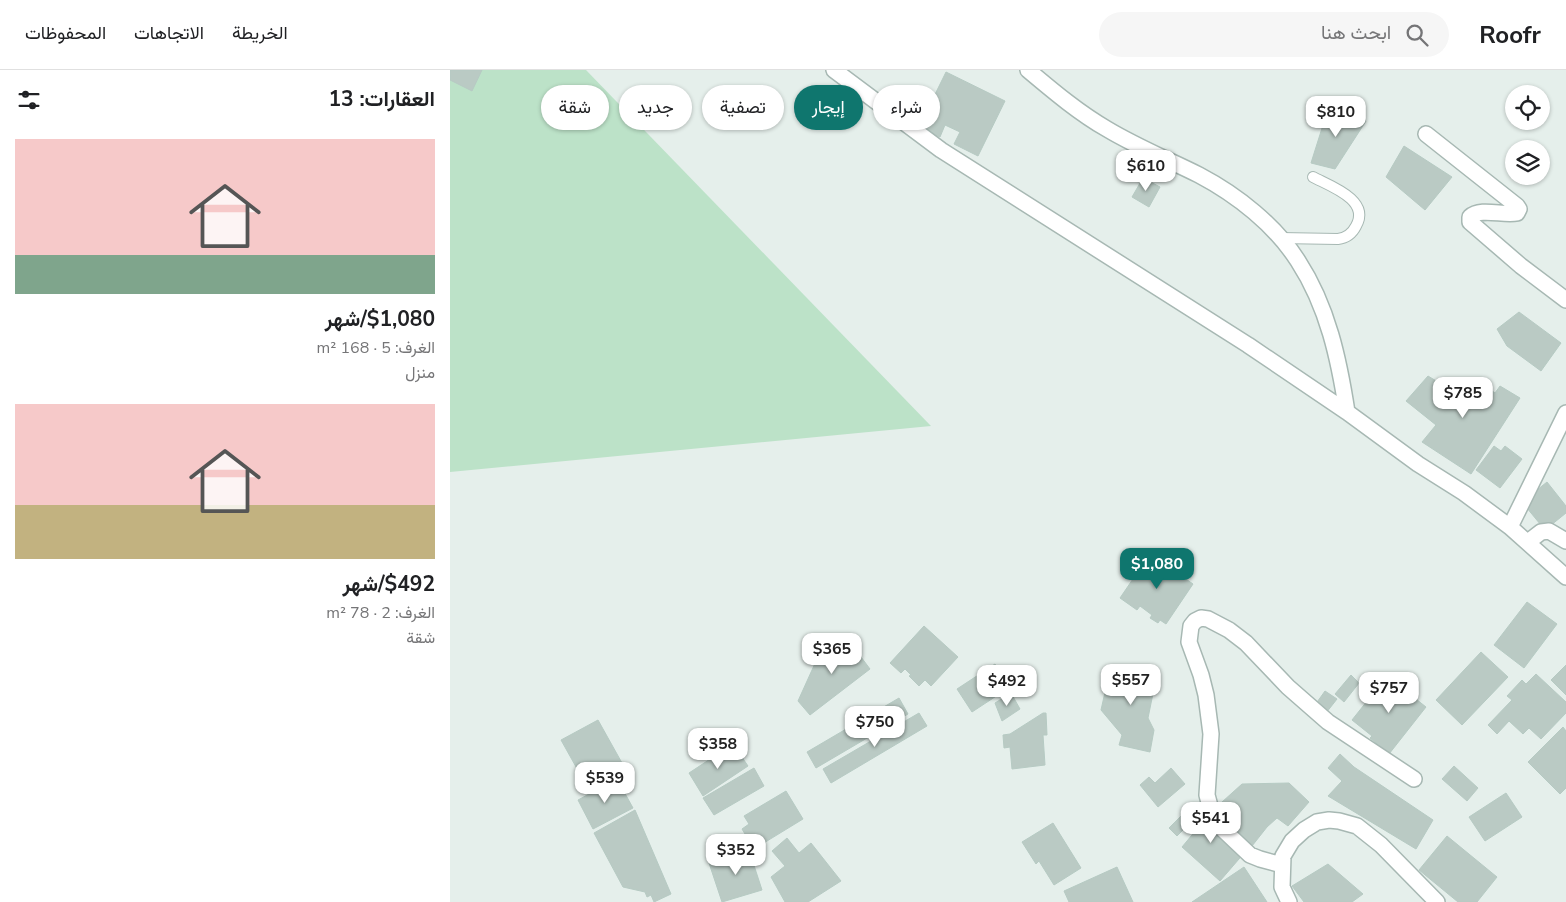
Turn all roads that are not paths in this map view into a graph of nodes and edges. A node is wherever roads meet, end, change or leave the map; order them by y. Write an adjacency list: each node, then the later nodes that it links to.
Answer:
1 (834, 70): 7 (street)
2 (1028, 70): 5 (street)
3 (1426, 134): 6 (street)
4 (1313, 177): 5 (lane)
5 (1280, 238): 7 (street)
6 (1566, 300)
7 (1347, 412): 9 (street)
8 (1566, 413): 9 (street)
9 (1510, 527): 11 (street)
10 (1566, 541): 11 (street)
11 (1528, 542): 12 (street)
12 (1566, 577)
13 (1414, 779): 14 (street)
14 (1282, 865): 15 (street); 16 (street)
15 (1289, 902)
16 (1437, 902)

